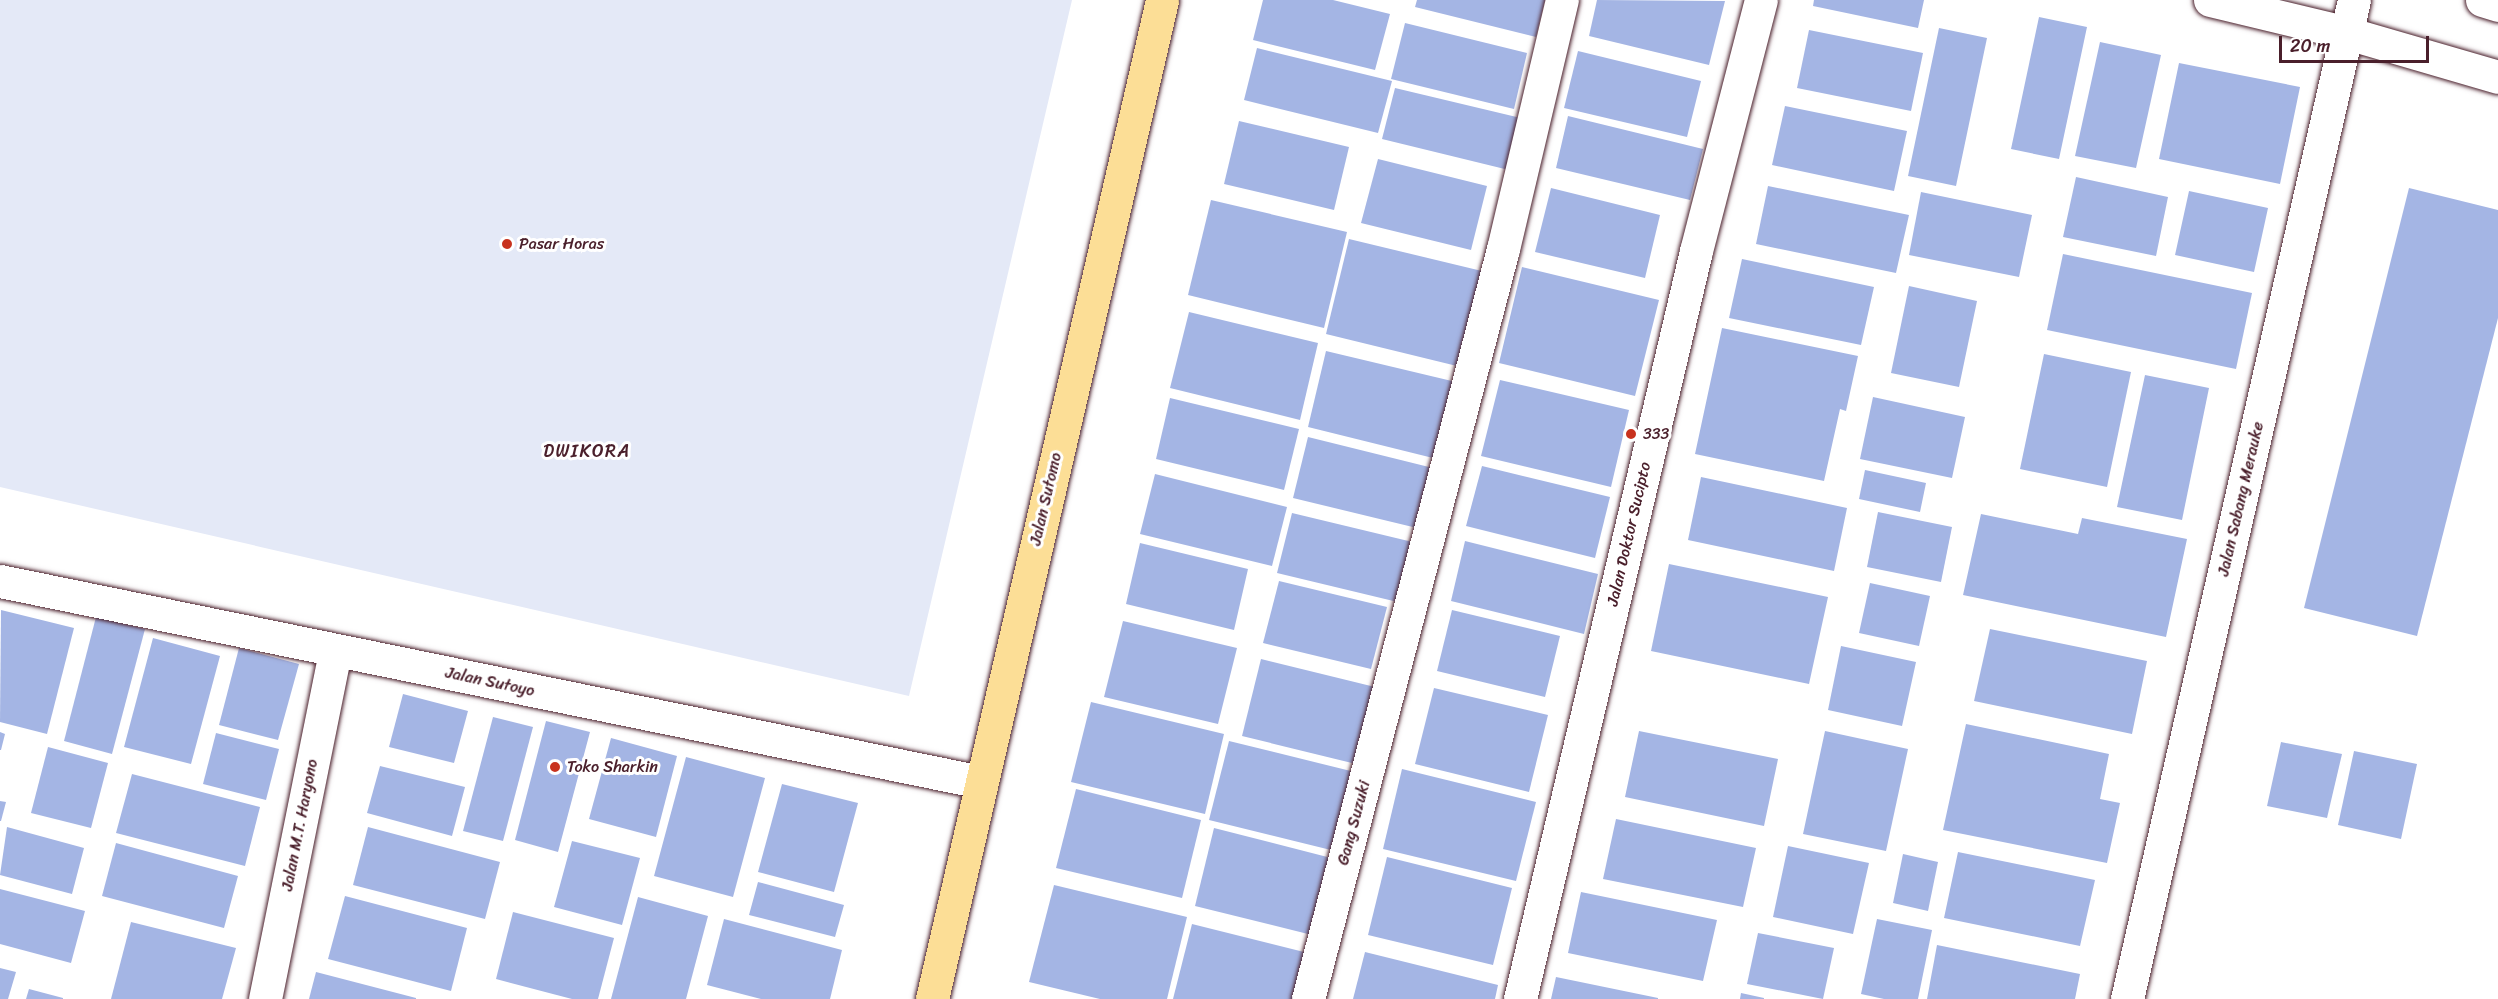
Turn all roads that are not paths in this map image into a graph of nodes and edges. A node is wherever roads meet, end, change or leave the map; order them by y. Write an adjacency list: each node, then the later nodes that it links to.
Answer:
1 (1162, 0): 12 (main road, Jalan Sutomo)
2 (1562, 0): 15 (street, Gang Suzuki)
3 (1761, 0): 16 (street, Jalan Doktor Sucipto)
4 (2210, 0): 8 (street)
5 (2354, 0): 8 (street, Jalan Sabang Merauke)
6 (2482, 0): 7 (street)
7 (2498, 5)
8 (2347, 33): 9 (street); 17 (street, Jalan Sabang Merauke)
9 (2498, 77)
10 (0, 580): 11 (street, Jalan Sutoyo)
11 (336, 651): 12 (street, Jalan Sutoyo); 13 (street, Jalan M.T. Haryono)
12 (981, 782): 14 (main road, Jalan Sutomo)
13 (265, 999)
14 (932, 999)
15 (1308, 999)
16 (1520, 999)
17 (2127, 999)

